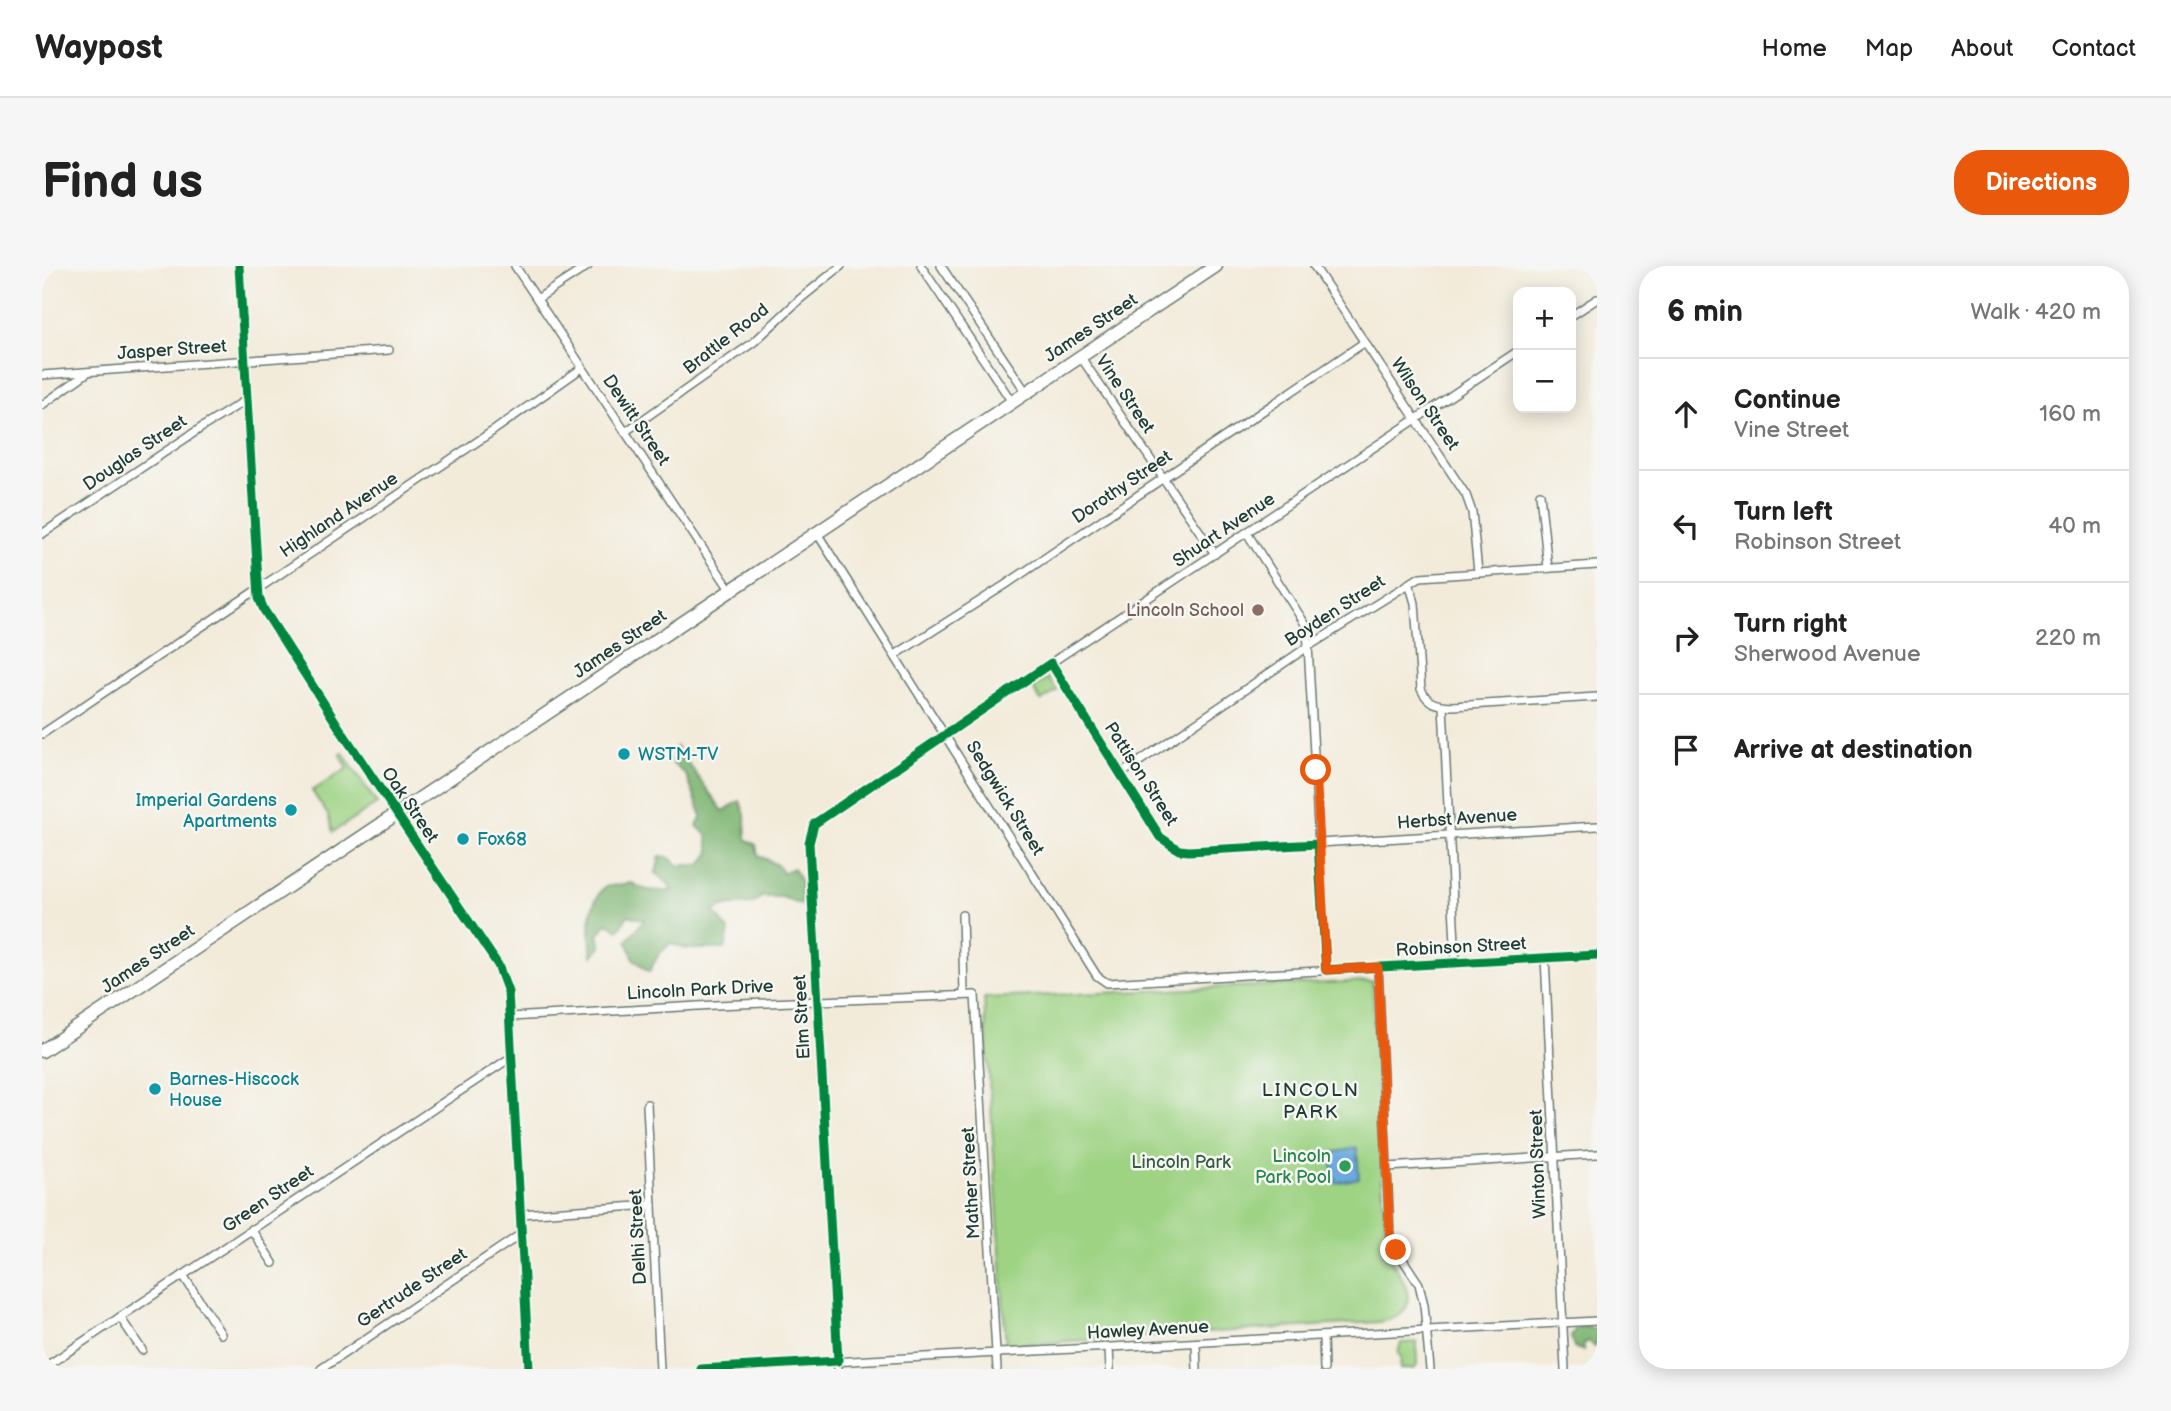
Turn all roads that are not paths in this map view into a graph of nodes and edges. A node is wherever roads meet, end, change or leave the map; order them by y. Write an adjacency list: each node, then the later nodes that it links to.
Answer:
1 (239, 266): 21 (street, Oak Street)
2 (516, 266): 12 (street, Dewitt Street)
3 (588, 266): 12 (street)
4 (841, 266): 30 (street, Brattle Road)
5 (921, 266): 11 (street)
6 (941, 266): 10 (street)
7 (1216, 266): 9 (main road, James Street)
8 (1314, 266): 17 (street, Wilson Street)
9 (1200, 271): 20 (main road, James Street)
10 (946, 274): 11 (street); 15 (street)
11 (932, 283): 16 (street)
12 (537, 299): 22 (street, Dewitt Street)
13 (1597, 299): 14 (street)
14 (1576, 313)
15 (983, 327): 16 (street); 25 (street)
16 (970, 338): 27 (street)
17 (1365, 342): 29 (street, Wilson Street); 31 (street, Dorothy Street)
18 (389, 350): 21 (street, Jasper Street)
19 (1513, 354): 29 (street, Shuart Avenue)
20 (1080, 356): 25 (main road, James Street); 31 (street, Vine Street)
21 (244, 361): 23 (street, Jasper Street); 26 (street, Oak Street)
22 (582, 368): 30 (street, Dewitt Street); 41 (street, Highland Avenue)
23 (87, 372): 24 (street, Jasper Street); 28 (street)
24 (42, 375)
25 (1026, 393): 27 (main road, James Street)
26 (246, 400): 35 (street, Douglas Street); 41 (street, Oak Street)
27 (1012, 402): 33 (main road, James Street)
28 (42, 405)
29 (1416, 420): 34 (street, Shuart Avenue); 39 (street, Wilson Street)
30 (625, 432): 42 (street, Dewitt Street)
31 (1163, 478): 36 (street, Vine Street); 44 (street, Dorothy Street)
32 (1540, 494): 38 (street)
33 (817, 533): 42 (main road, James Street); 44 (street, Sedgwick Street)
34 (1247, 533): 36 (street, Shuart Avenue); 43 (street)
35 (42, 534)
36 (1215, 554): 45 (street, Shuart Avenue)
37 (1597, 565): 38 (street, Boyden Street)
38 (1548, 568): 39 (street, Boyden Street)
39 (1478, 572): 40 (street, Boyden Street)
40 (1409, 583): 43 (street, Boyden Street); 47 (street)
41 (257, 589): 49 (street, Highland Avenue); 51 (street, Oak Street)
42 (731, 591): 51 (main road, James Street)
43 (1309, 646): 50 (street, Boyden Street); 54 (street)
44 (895, 655): 48 (street, Sedgwick Street)
45 (1051, 663): 48 (street, Shuart Avenue); 50 (street, Pattison Street)
46 (1597, 697): 47 (street)
47 (1443, 706): 53 (street)
48 (946, 733): 61 (street, Sedgwick Street); 64 (street, Elm Street)
49 (42, 734)
50 (1121, 774): 54 (street, Pattison Street)
51 (397, 814): 65 (street, Oak Street); 66 (main road, James Street)
52 (1597, 826): 53 (street, Herbst Avenue)
53 (1450, 835): 54 (street, Herbst Avenue); 58 (street)
54 (1318, 844): 60 (street)
55 (962, 915): 62 (street)
56 (1597, 955): 57 (street, Robinson Street)
57 (1545, 957): 58 (street, Robinson Street); 70 (street, Winton Street)
58 (1456, 963): 59 (street, Robinson Street)
59 (1378, 967): 60 (street, Robinson Street); 71 (street)
60 (1326, 970): 61 (street, Robinson Street)
61 (1097, 975)
62 (964, 993): 63 (street, Lincoln Park Drive); 64 (street, Lincoln Park Drive)
63 (975, 995): 87 (street, Mather Street)
64 (817, 1000): 65 (street, Lincoln Park Drive); 88 (street, Elm Street)
65 (510, 1017): 67 (street, Oak Street)
66 (42, 1051)
67 (513, 1056): 73 (street, Oak Street); 74 (street, Green Street)
68 (647, 1104): 72 (street, Delhi Street)
69 (1597, 1154): 70 (street)
70 (1554, 1156): 71 (street); 80 (street, Winton Street)
71 (1387, 1167): 81 (street)
72 (652, 1205): 73 (street); 92 (street, Delhi Street)
73 (520, 1214): 75 (street, Oak Street)
74 (251, 1229): 76 (street); 77 (street, Green Street)
75 (521, 1234): 90 (street, Gertrude Street); 91 (street, Oak Street)
76 (273, 1263)
77 (183, 1275): 78 (street, Green Street); 82 (street)
78 (120, 1317): 86 (street); 89 (street, Green Street)
79 (1597, 1321): 80 (street, Hawley Avenue)
80 (1563, 1323): 81 (street, Hawley Avenue); 99 (street, Winton Street)
81 (1427, 1331): 83 (street, Hawley Avenue); 98 (street)
82 (221, 1334)
83 (1323, 1336): 84 (street, Hawley Avenue); 97 (street)
84 (1196, 1343): 85 (street, Hawley Avenue); 96 (street)
85 (1109, 1348): 87 (street, Hawley Avenue); 95 (street)
86 (142, 1350)
87 (996, 1354): 88 (street, Hawley Avenue); 94 (street, Mather Street)
88 (838, 1365): 93 (street, Hawley Avenue)
89 (42, 1368)
90 (321, 1369)
91 (529, 1369)
92 (660, 1369)
93 (701, 1369)
94 (997, 1369)
95 (1110, 1369)
96 (1197, 1369)
97 (1324, 1369)
98 (1430, 1369)
99 (1565, 1369)

